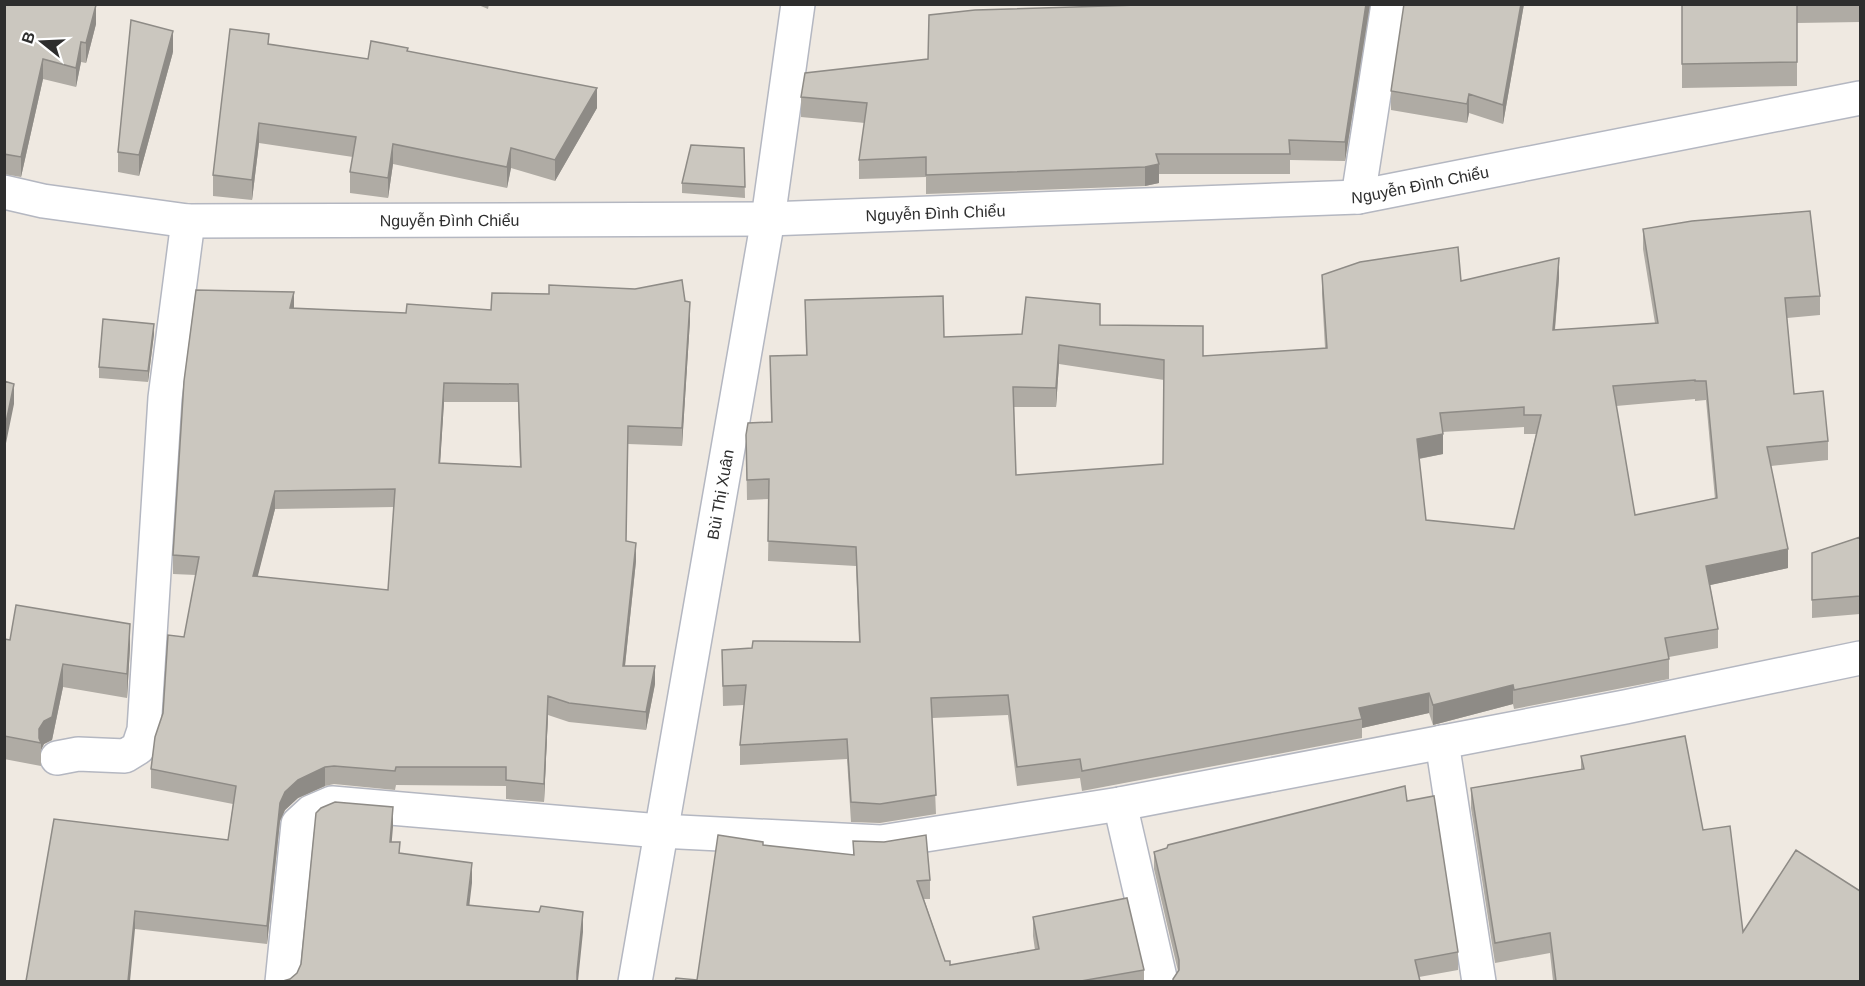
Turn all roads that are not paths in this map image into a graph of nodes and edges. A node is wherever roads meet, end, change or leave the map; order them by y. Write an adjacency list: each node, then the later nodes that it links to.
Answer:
1 (798, 4): 6 (street, Bùi Thị Xuân)
2 (1388, 4): 5 (street)
3 (1860, 98): 5 (street, Nguyễn Đình Chiểu)
4 (4, 192): 7 (street, Nguyễn Đình Chiểu)
5 (1358, 198): 6 (street, Nguyễn Đình Chiểu)
6 (768, 219): 7 (street, Nguyễn Đình Chiểu); 12 (street, Bùi Thị Xuân)
7 (188, 221): 10 (street)
8 (1860, 658): 9 (street)
9 (1442, 742): 11 (street); 16 (street)
10 (57, 758)
11 (1120, 804): 12 (street); 15 (street)
12 (660, 831): 13 (street); 14 (street, Bùi Thị Xuân)
13 (282, 981)
14 (635, 981)
15 (1161, 981)
16 (1479, 981)

